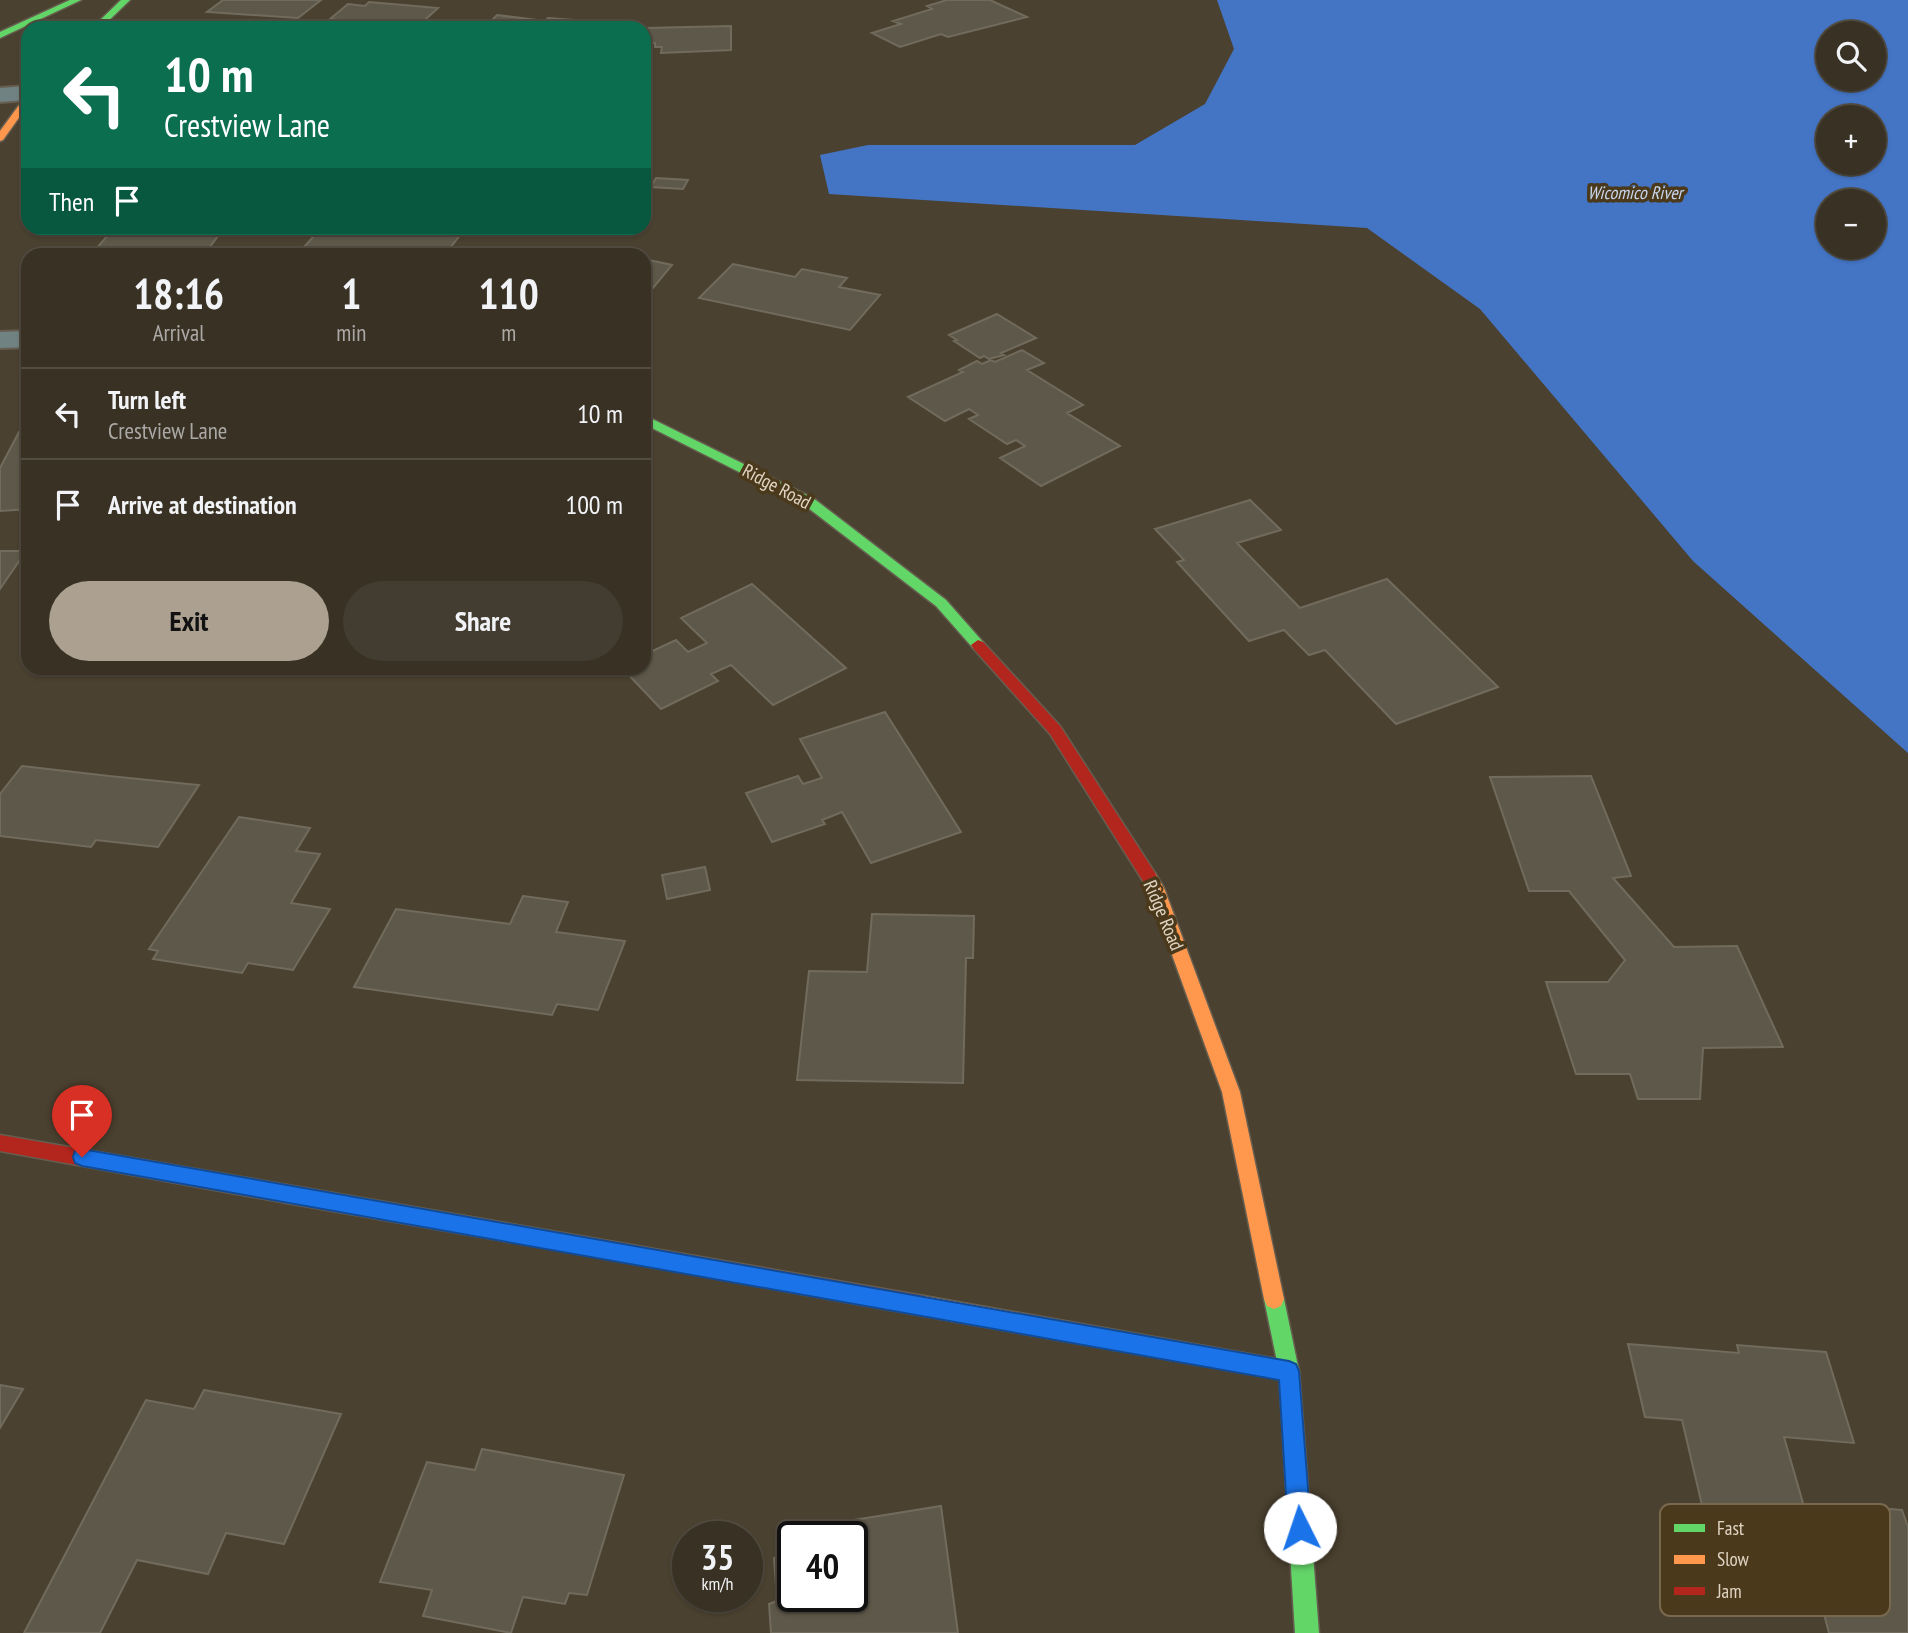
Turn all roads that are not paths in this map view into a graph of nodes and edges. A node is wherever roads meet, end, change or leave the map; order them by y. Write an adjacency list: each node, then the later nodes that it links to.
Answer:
1 (77, 0): 3 (street)
2 (127, 0): 4 (street)
3 (31, 21)
4 (104, 21)
5 (21, 25): 6 (street)
6 (0, 35)
7 (0, 95): 8 (street)
8 (21, 96)
9 (21, 106): 10 (street)
10 (0, 138)
11 (21, 339): 12 (street)
12 (0, 340)
13 (651, 422): 15 (street, Ridge Road)
14 (0, 1143): 15 (street)
15 (1289, 1371): 16 (street, Ridge Road)
16 (1307, 1633)

